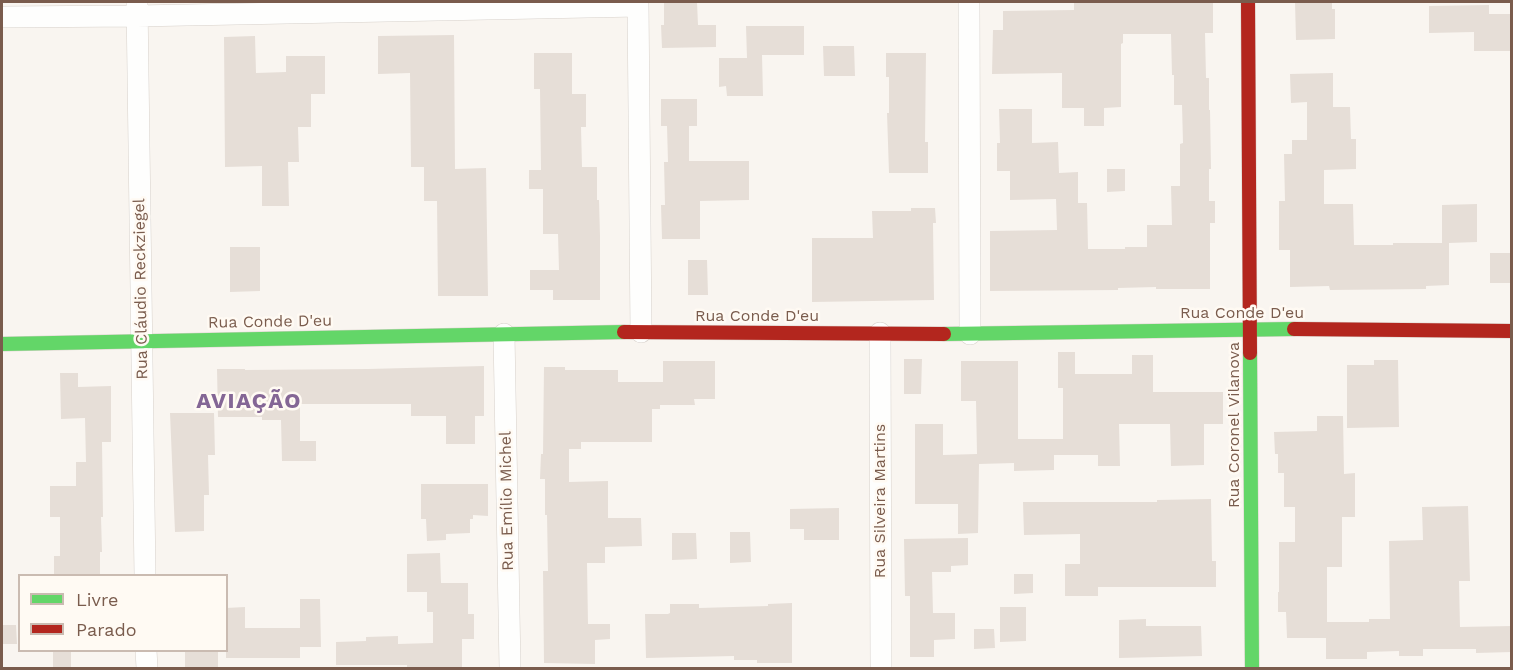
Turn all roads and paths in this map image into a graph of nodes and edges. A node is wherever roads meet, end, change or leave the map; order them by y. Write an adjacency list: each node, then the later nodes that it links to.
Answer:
1 (969, 2): 10 (street)
2 (1248, 2): 6 (street, Rua Coronel Vilanova)
3 (638, 4): 4 (street); 8 (street)
4 (137, 9): 5 (street); 12 (street, Rua Cláudio Reckziegel)
5 (2, 17)
6 (1250, 329): 7 (street, Rua Conde D'eu); 10 (street, Rua Conde D'eu); 19 (street, Rua Coronel Vilanova)
7 (1512, 331)
8 (641, 332): 9 (street, Rua Conde D'eu); 11 (street, Rua Conde D'eu)
9 (880, 333): 10 (street, Rua Conde D'eu); 18 (street, Rua Silveira Martins)
10 (970, 333)
11 (504, 334): 12 (street, Rua Conde D'eu); 17 (street, Rua Emílio Michel)
12 (142, 341): 13 (street, Rua Conde D'eu); 14 (street, Rua Cláudio Reckziegel)
13 (2, 344)
14 (145, 574)
15 (146, 652): 16 (street)
16 (147, 669)
17 (510, 669)
18 (881, 669)
19 (1252, 669)

